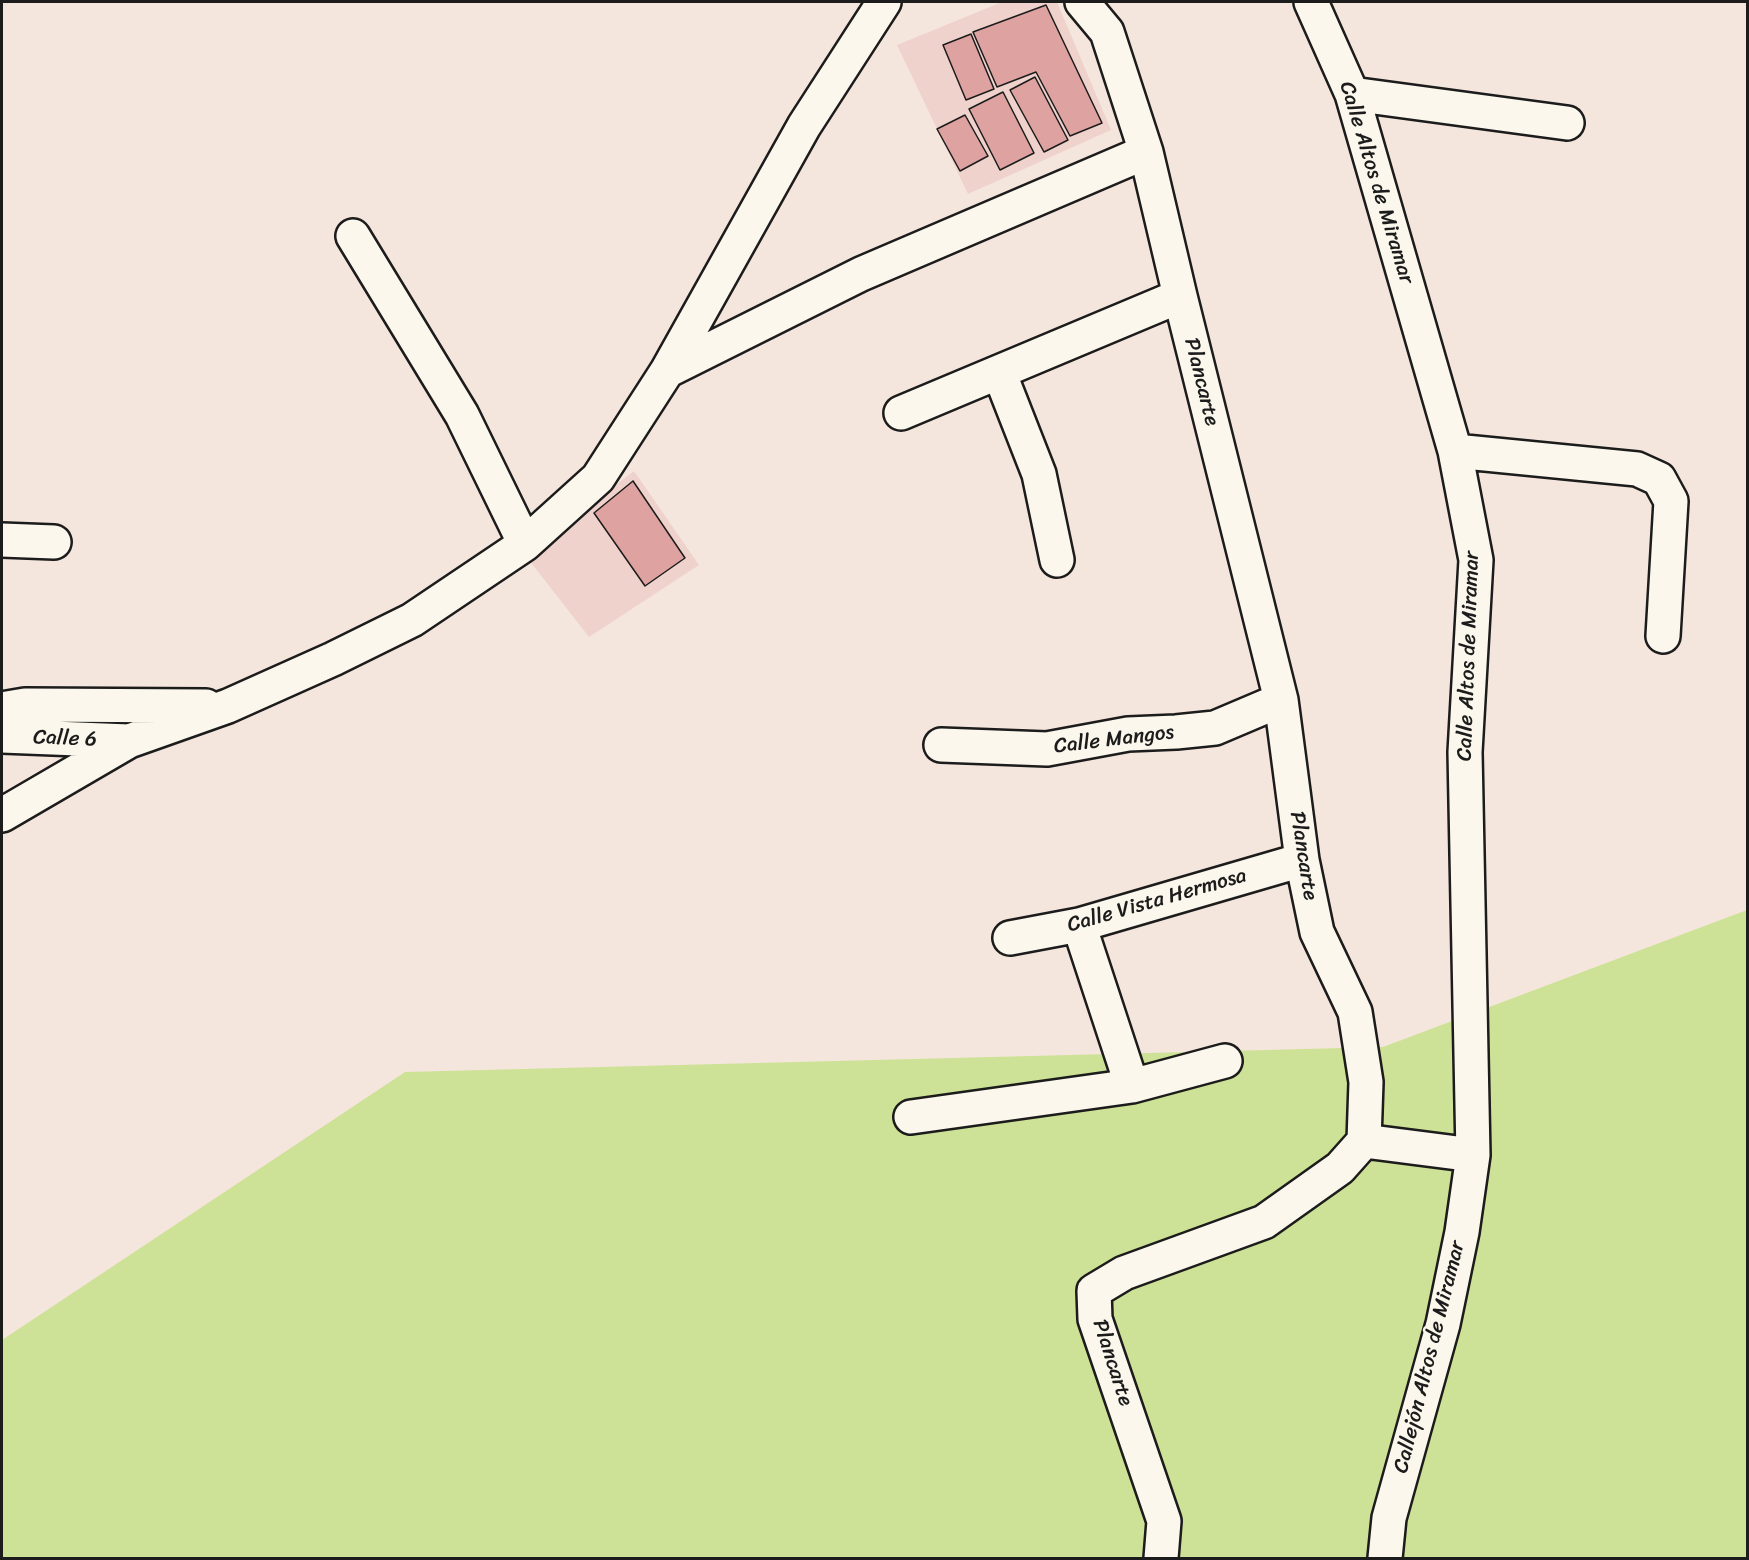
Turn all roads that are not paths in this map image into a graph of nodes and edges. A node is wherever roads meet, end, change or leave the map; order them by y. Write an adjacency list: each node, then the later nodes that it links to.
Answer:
1 (884, 2): 9 (street)
2 (1082, 2): 6 (street, Plancarte)
3 (1311, 2): 4 (street, Calle Altos de Miramar)
4 (1352, 94): 5 (street); 12 (street, Calle Altos de Miramar)
5 (1567, 123)
6 (1146, 152): 8 (street, Plancarte); 9 (street)
7 (353, 236): 15 (street)
8 (1180, 296): 10 (street); 18 (street, Plancarte)
9 (667, 371): 15 (street)
10 (999, 372): 11 (street); 16 (street)
11 (901, 413)
12 (1455, 451): 17 (street); 32 (street, Calle Altos de Miramar)
13 (2, 540): 14 (street)
14 (54, 542)
15 (525, 544): 19 (street)
16 (1057, 560)
17 (1663, 636)
18 (1281, 700): 23 (street, Calle Mangos); 25 (street, Plancarte)
19 (228, 706): 20 (street); 22 (street)
20 (2, 709)
21 (2, 736): 22 (street, Calle 6)
22 (129, 741): 24 (street)
23 (940, 745)
24 (2, 815)
25 (1302, 860): 26 (street, Calle Vista Hermosa); 31 (street, Plancarte)
26 (1080, 925): 27 (street, Calle Vista Hermosa); 29 (street)
27 (1010, 938)
28 (1225, 1061): 29 (street)
29 (1132, 1086): 30 (street)
30 (911, 1117)
31 (1365, 1141): 32 (street); 33 (street, Plancarte)
32 (1473, 1155): 34 (street, Callejón Altos de Miramar)
33 (1161, 1558)
34 (1385, 1558)

